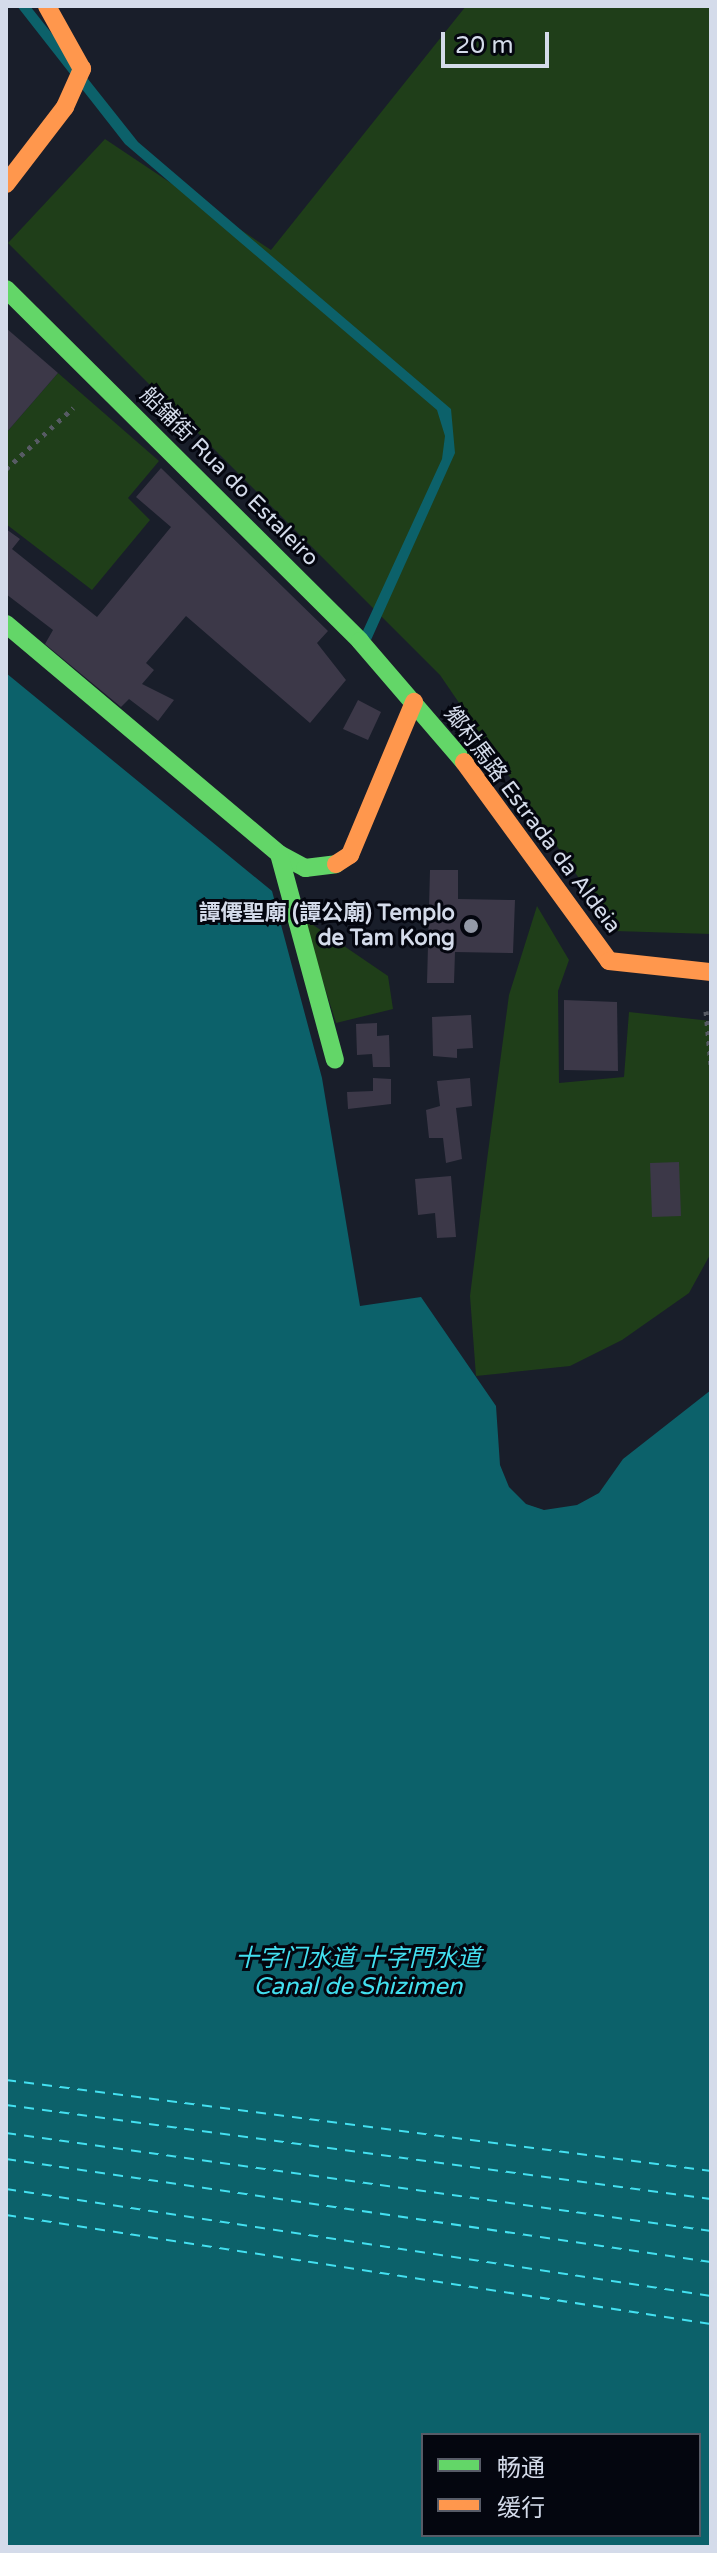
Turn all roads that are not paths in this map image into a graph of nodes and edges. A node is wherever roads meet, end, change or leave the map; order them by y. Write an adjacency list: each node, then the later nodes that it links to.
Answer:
1 (47, 6): 2 (street)
2 (6, 184)
3 (6, 289): 5 (street, 船鋪街 Rua do Estaleiro)
4 (6, 624): 6 (street)
5 (414, 702): 6 (street); 7 (street, 鄉村馬路 Estrada da Aldeia)
6 (279, 854): 10 (street)
7 (609, 961): 8 (street, 鄉村馬路 Estrada da Aldeia); 9 (street)
8 (711, 972)
9 (661, 987)
10 (335, 1060)

